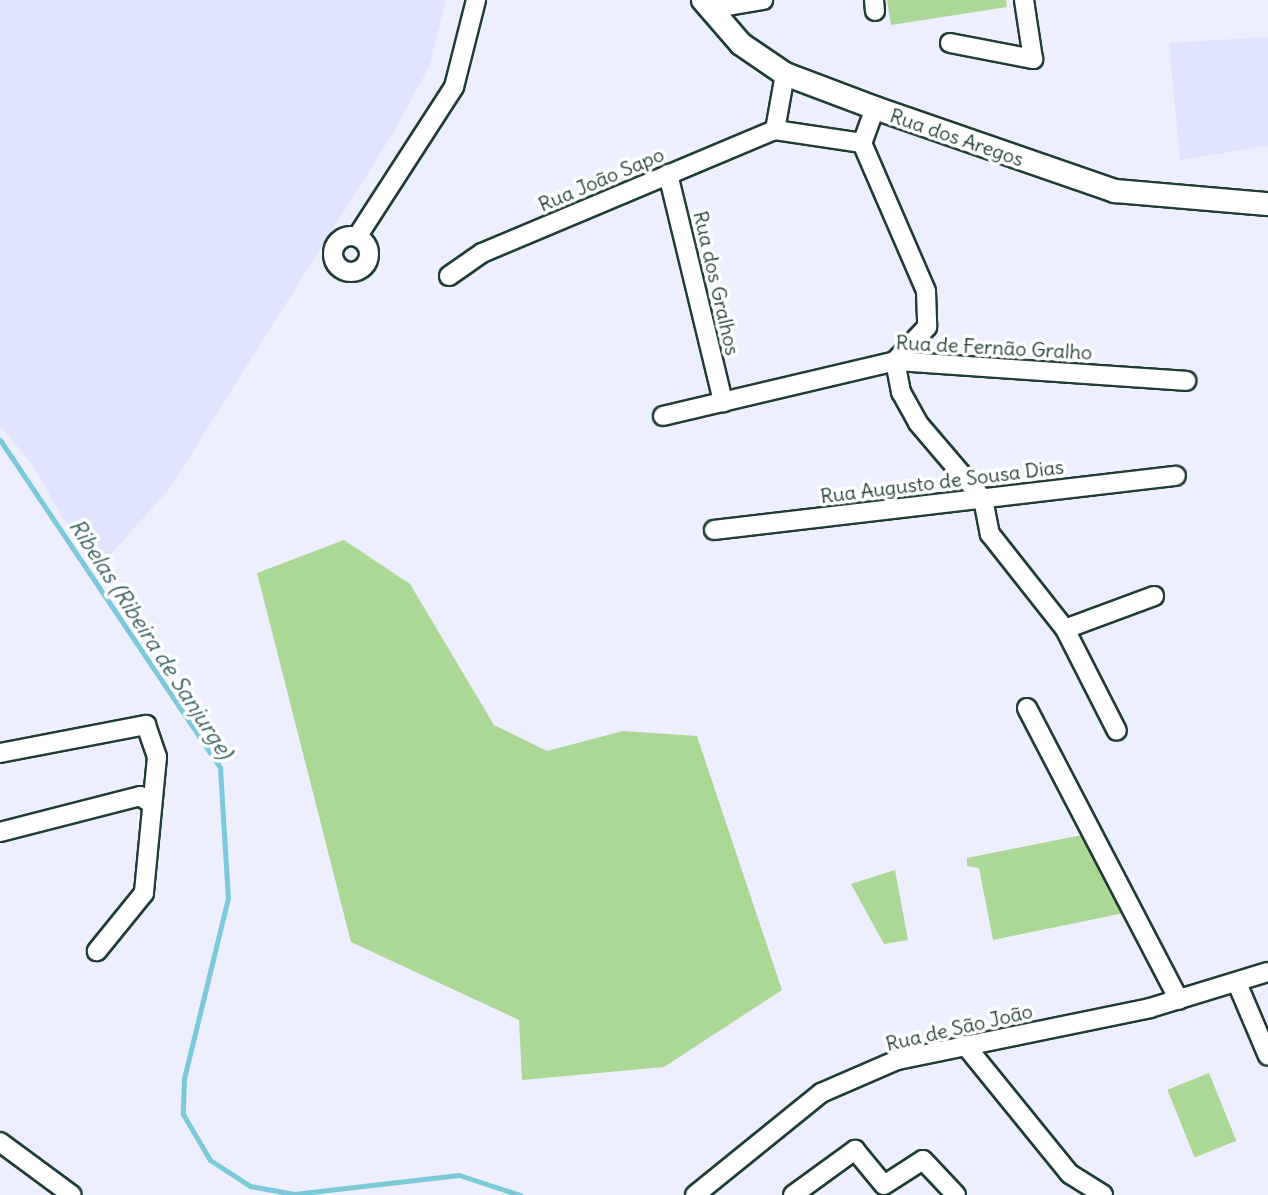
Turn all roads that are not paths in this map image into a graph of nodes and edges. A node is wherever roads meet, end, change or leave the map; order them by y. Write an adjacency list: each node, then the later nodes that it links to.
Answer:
1 (476, 0): 14 (street)
2 (763, 0): 4 (street)
3 (1024, 0): 5 (street)
4 (706, 5): 6 (street, Rua dos Aregos)
5 (950, 43)
6 (785, 74): 7 (street, Rua dos Aregos); 8 (street)
7 (875, 108): 9 (street); 12 (street, Rua dos Aregos)
8 (775, 130): 9 (street); 10 (street, Rua João Sapo)
9 (862, 143): 16 (street)
10 (668, 174): 15 (street, Rua João Sapo); 18 (street, Rua dos Gralhos)
11 (1268, 204): 12 (street)
12 (1243, 205): 13 (street)
13 (1268, 211)
14 (357, 237)
15 (449, 276)
16 (895, 361): 17 (street, Rua de Fernão Gralho); 18 (street, Rua de Fernão Gralho); 21 (street)
17 (1186, 381)
18 (723, 402): 19 (street, Rua de Fernão Gralho)
19 (663, 416)
20 (1176, 476): 21 (street, Rua Augusto de Sousa Dias)
21 (983, 499): 22 (street, Rua Augusto de Sousa Dias); 24 (street)
22 (714, 530)
23 (1154, 596): 24 (street)
24 (1065, 629): 26 (street)
25 (1027, 708): 33 (street)
26 (1117, 731)
27 (0, 753): 28 (street)
28 (152, 804): 29 (street); 30 (street)
29 (0, 832)
30 (97, 951)
31 (1268, 972): 32 (street, Rua de São João)
32 (1237, 983): 33 (street, Rua de São João); 35 (street)
33 (1179, 1000): 34 (street, Rua de São João)
34 (965, 1045): 39 (street, Rua de São João); 41 (street)
35 (1268, 1056)
36 (0, 1142): 38 (street)
37 (806, 1191): 40 (street)
38 (72, 1195)
39 (695, 1195)
40 (956, 1195)
41 (1103, 1195)

